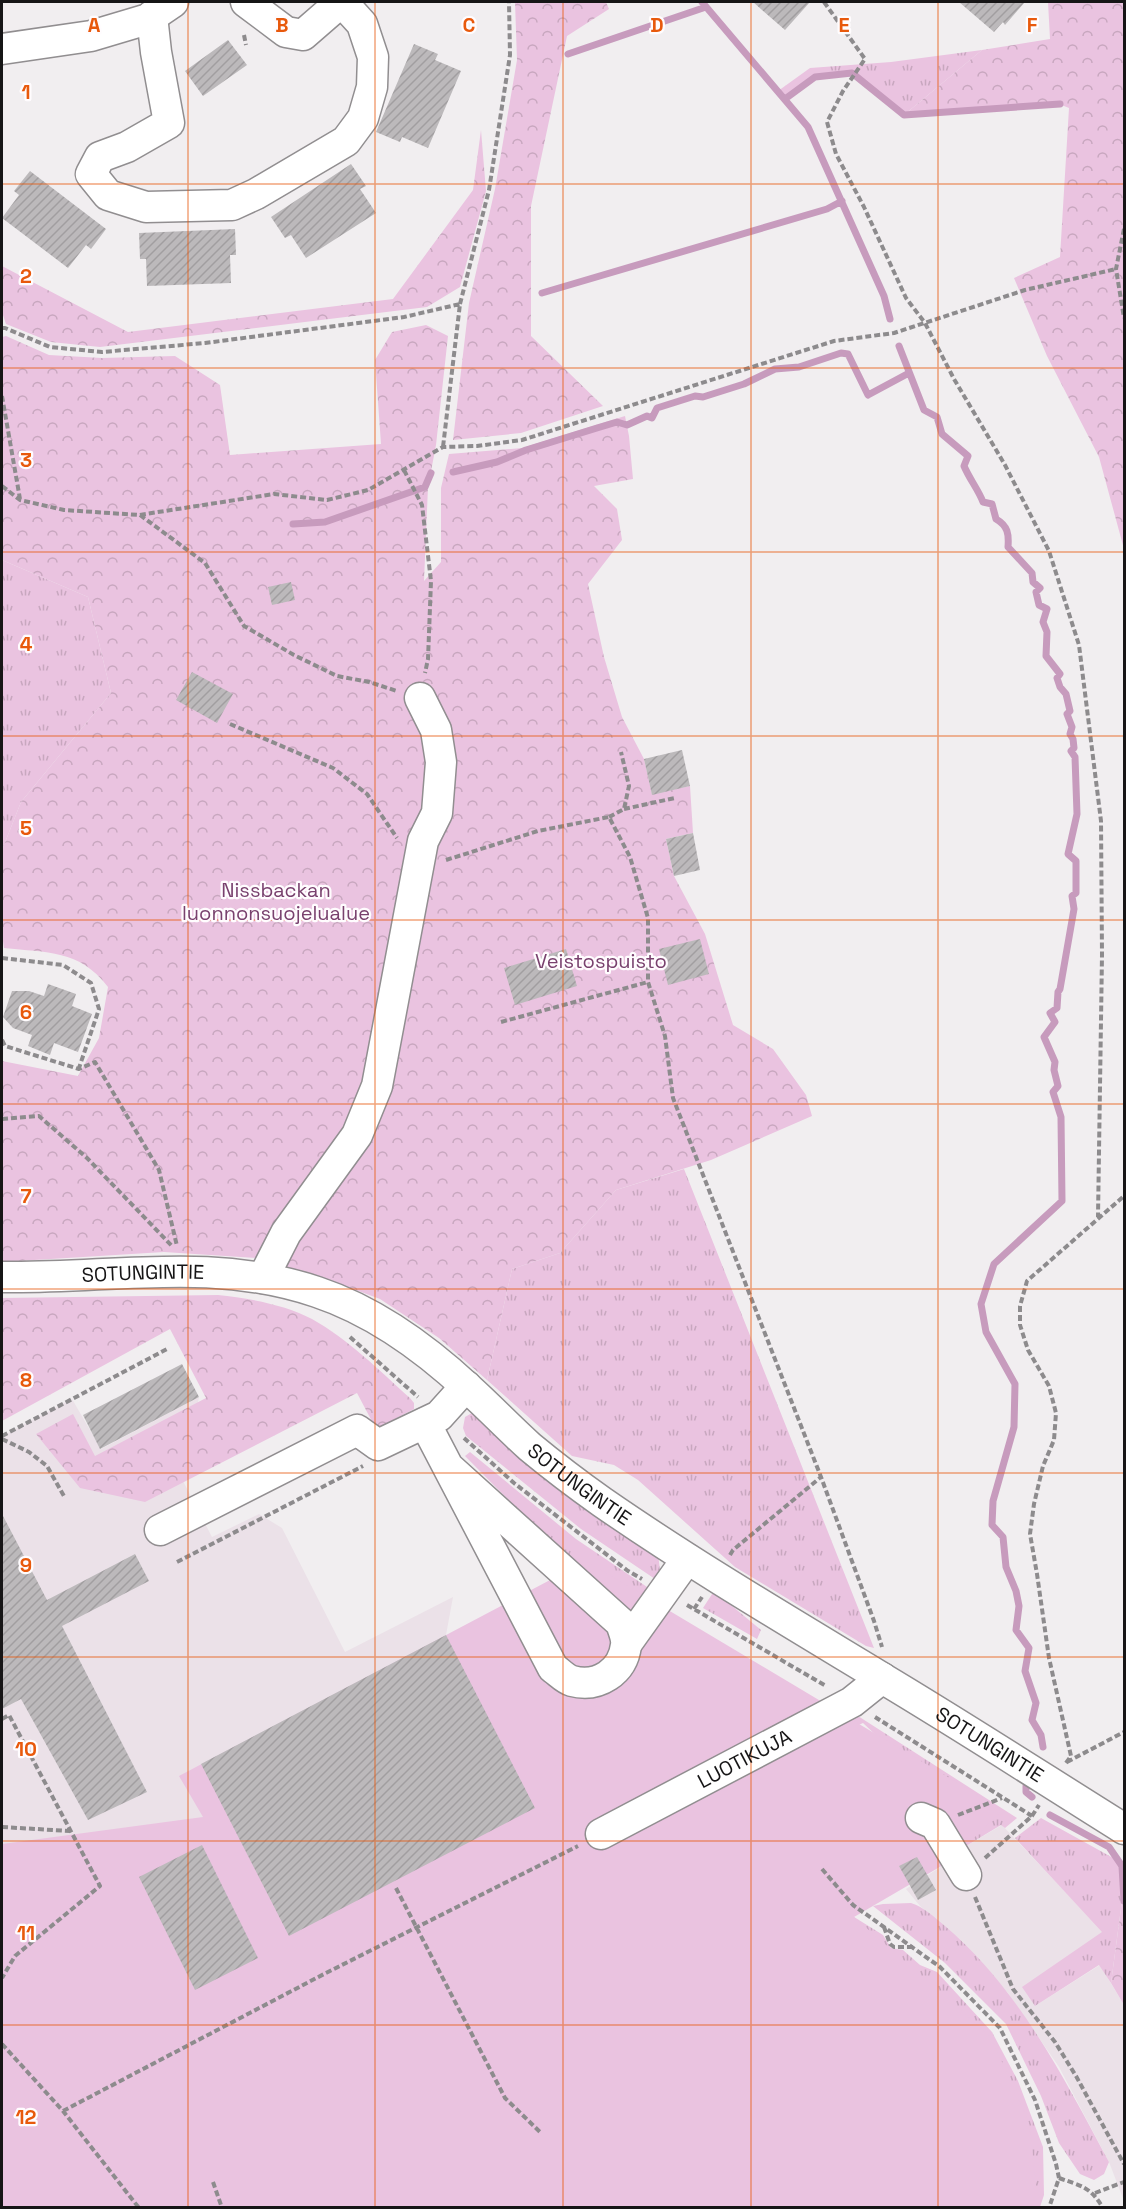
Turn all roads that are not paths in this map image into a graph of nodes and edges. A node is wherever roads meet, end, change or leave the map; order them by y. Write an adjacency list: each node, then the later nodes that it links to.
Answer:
1 (246, 2): 2 (street)
2 (342, 2): 3 (street)
3 (162, 9): 4 (street)
4 (2, 49)
5 (420, 698): 7 (street)
6 (2, 1277): 7 (street, SOTUNGINTIE)
7 (263, 1278): 8 (street, SOTUNGINTIE)
8 (466, 1386): 9 (street); 12 (street, SOTUNGINTIE)
9 (425, 1423): 10 (street); 11 (street)
10 (448, 1467): 13 (street); 13 (street)
11 (160, 1530)
12 (687, 1559): 13 (street); 14 (street, SOTUNGINTIE)
13 (627, 1643)
14 (882, 1678): 16 (street, SOTUNGINTIE); 17 (street, LUOTIKUJA)
15 (928, 1821): 18 (street)
16 (1125, 1829)
17 (601, 1834)
18 (966, 1875)

